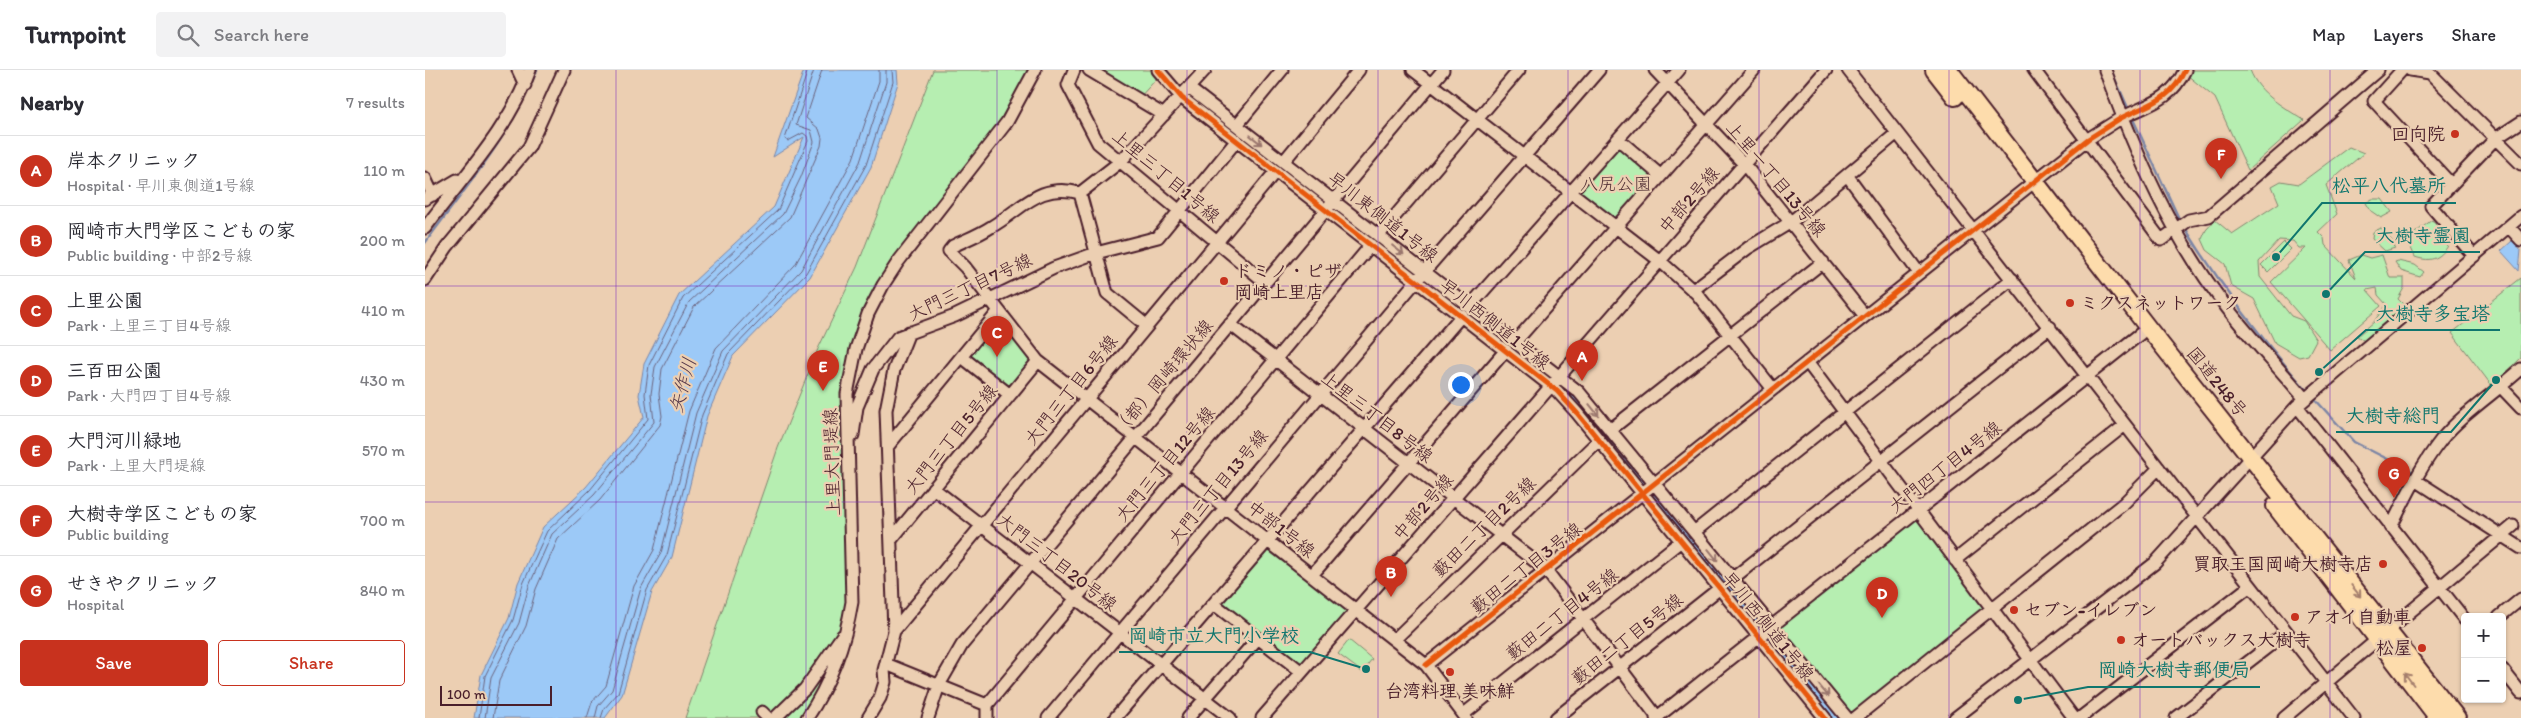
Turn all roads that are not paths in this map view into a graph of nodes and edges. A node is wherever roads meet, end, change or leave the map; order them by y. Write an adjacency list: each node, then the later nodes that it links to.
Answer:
1 (518, 70): 30 (street)
2 (530, 70): 30 (street)
3 (564, 70): 79 (street)
4 (1035, 70): 117 (street, 上里大門堤線)
5 (1089, 70): 32 (street)
6 (1158, 70): 31 (street, 早川西側道1号線)
7 (1205, 70): 31 (street)
8 (1282, 70): 37 (street)
9 (1359, 70): 45 (street)
10 (1413, 70): 29 (street)
11 (1443, 70): 29 (street, （都）岡崎環状線)
12 (1519, 70): 34 (street)
13 (1599, 70): 43 (street, 大門三丁目13号線)
14 (1655, 70): 28 (street, 上里一丁目13号線)
15 (1679, 70): 28 (street)
16 (1753, 70): 36 (street)
17 (1826, 70): 46 (street, 中部2号線)
18 (1848, 70): 38 (street)
19 (1934, 70): 53 (highway, 国道248号)
20 (1949, 70): 53 (highway, 国道248号)
21 (2034, 70): 40 (street)
22 (2105, 70): 33 (street)
23 (2185, 70): 33 (street, 藪田二丁目3号線)
24 (2378, 70): 66 (street)
25 (2402, 70): 54 (street)
26 (2410, 70): 41 (street)
27 (1071, 75): 44 (street, 上里三丁目1号線)
28 (1668, 83): 36 (street, 上里一丁目13号線); 39 (street)
29 (1431, 84): 34 (street); 58 (street, （都）岡崎環状線)
30 (525, 85): 51 (street)
31 (1186, 93): 32 (street); 37 (street, 早川東側道1号線); 42 (street, 早川西側道1号線)
32 (1164, 115): 44 (street)
33 (2122, 118): 40 (street, 藪田二丁目3号線); 66 (street)
34 (1477, 120): 43 (street); 68 (street)
35 (2521, 122): 41 (street)
36 (1706, 124): 46 (street, 上里一丁目13号線); 50 (street)
37 (1237, 125): 45 (street, 早川東側道1号線, one-way to 45)
38 (1897, 133): 49 (street); 67 (street)
39 (1618, 139): 50 (street); 55 (street)
40 (2088, 139): 53 (street, 藪田二丁目3号線); 66 (street)
41 (2495, 139): 47 (street); 54 (street)
42 (1237, 140): 48 (street, 早川西側道1号線); 60 (street, 大門三丁目7号線)
43 (1524, 155): 55 (street); 76 (street, 大門三丁目13号線)
44 (1121, 160): 56 (street); 60 (street, 上里三丁目1号線)
45 (1284, 161): 58 (street, 早川東側道1号線)
46 (1744, 164): 62 (street, 上里一丁目13号線); 74 (street, 中部2号線)
47 (2521, 164)
48 (1276, 171): 59 (street, 早川西側道1号線); 70 (street, 大門三丁目6号線)
49 (1847, 175): 62 (street); 77 (street)
50 (1661, 176): 64 (street)
51 (463, 177): 57 (street); 65 (street)
52 (425, 178): 57 (street)
53 (2031, 184): 67 (street, 藪田二丁目3号線); 92 (highway, 国道248号); 120 (highway, 国道248号)
54 (2451, 184): 73 (street)
55 (1571, 192): 64 (street); 84 (street)
56 (1080, 193): 72 (street); 83 (street, 中部1号線)
57 (429, 197)
58 (1334, 200): 59 (street, （都）岡崎環状線); 68 (street, 早川東側道1号線)
59 (1325, 210): 71 (street, 早川西側道1号線); 81 (street, （都）岡崎環状線)
60 (1180, 211): 70 (street, 上里三丁目1号線); 72 (street, 大門三丁目7号線)
61 (2521, 216): 63 (street)
62 (1791, 222): 75 (street, 上里一丁目13号線); 82 (street)
63 (2509, 226): 69 (street); 73 (street)
64 (1616, 227): 74 (street); 94 (street)
65 (425, 228)
66 (2175, 228): 109 (street)
67 (1973, 231): 77 (street, 藪田二丁目3号線); 78 (street)
68 (1379, 235): 76 (street, 早川東側道1号線, one-way to 76)
69 (2521, 240)
70 (1217, 242): 81 (street, 上里三丁目1号線); 89 (street, 大門三丁目6号線)
71 (1371, 245): 80 (street, 早川西側道1号線); 97 (street, 大門三丁目12号線)
72 (1096, 253): 83 (street, 大門三丁目7号線); 89 (street)
73 (2474, 256): 109 (street)
74 (1660, 261): 82 (street); 101 (street, 中部2号線)
75 (1823, 262): 87 (street, 上里一丁目13号線); 93 (street)
76 (1424, 271): 80 (street, 大門三丁目13号線); 84 (street, 早川東側道1号線)
77 (1919, 273): 87 (street, 藪田二丁目3号線)
78 (2012, 279): 90 (street); 111 (street)
79 (425, 280)
80 (1417, 280): 86 (street, 早川西側道1号線); 107 (street, 大門三丁目13号線)
81 (1265, 282): 88 (street, （都）岡崎環状線)
82 (1693, 290): 93 (street)
83 (989, 299): 85 (street, 中部1号線); 91 (street, 大門三丁目7号線)
84 (1470, 306): 94 (street, 早川東側道1号線)
85 (998, 312): 96 (street); 98 (street, 中部1号線)
86 (1461, 315): 95 (street, 早川西側道1号線); 113 (street)
87 (1865, 316): 99 (street, 藪田二丁目3号線)
88 (1230, 324): 97 (street, 上里三丁目8号線); 115 (street, （都）岡崎環状線)
89 (1147, 326): 108 (street, 大門三丁目6号線)
90 (2049, 327): 102 (street); 119 (street)
91 (909, 332): 117 (street); 118 (street, 大門三丁目7号線)
92 (2140, 334): 102 (street, 大門四丁目4号線); 120 (highway, 国道248号)
93 (1730, 336): 105 (street); 114 (street)
94 (1515, 342): 101 (street, 早川東側道1号線)
95 (1506, 350): 103 (street, 早川西側道1号線); 121 (street)
96 (962, 357): 106 (street); 118 (street)
97 (1275, 360): 107 (street, 上里三丁目8号線); 123 (street, 大門三丁目12号線)
98 (1038, 361): 106 (street, 大門三丁目5号線); 108 (street, 中部1号線)
99 (1807, 362): 105 (street, 藪田二丁目3号線); 111 (street)
100 (2521, 369): 104 (street)
101 (1560, 376): 103 (street, 中部2号線); 114 (street, 早川東側道1号線, one-way to 114)
102 (2087, 376): 112 (street); 130 (street, 大門四丁目4号線)
103 (1551, 386): 116 (street, 早川西側道1号線); 128 (street, 中部2号線)
104 (2501, 387): 110 (street); 124 (street)
105 (1773, 389): 125 (street, 藪田二丁目3号線)
106 (1009, 395): 126 (street, 大門三丁目5号線)
107 (1320, 395): 113 (street, 上里三丁目8号線); 129 (street, 大門三丁目13号線)
108 (1087, 399): 115 (street, 中部1号線); 132 (street, 大門三丁目6号線)
109 (2301, 402): 120 (street); 134 (street)
110 (2521, 408)
111 (1844, 412): 119 (street); 135 (street)
112 (2125, 425): 122 (street); 142 (street)
113 (1364, 429): 121 (street, 上里三丁目8号線); 140 (street)
114 (1610, 430): 125 (street, 早川東側道1号線)
115 (1135, 438): 123 (street, 中部1号線); 143 (street, （都）岡崎環状線)
116 (1599, 440): 127 (street, 早川西側道1号線); 136 (street, 藪田二丁目2号線)
117 (848, 443): 162 (street, 上里大門堤線)
118 (888, 446): 138 (street, 大門三丁目7号線)
119 (1881, 460): 130 (street); 146 (street)
120 (2248, 461): 131 (street); 163 (highway, 国道248号)
121 (1409, 464): 128 (street, 上里三丁目8号線); 145 (street)
122 (2159, 468): 131 (street); 153 (street)
123 (1181, 473): 129 (street, 中部1号線); 150 (street, 大門三丁目12号線)
124 (2414, 479): 134 (street); 137 (street)
125 (1655, 484): 127 (street, 藪田二丁目3号線); 135 (street, 早川東側道1号線)
126 (933, 488): 132 (street, 大門三丁目20号線); 138 (street, 大門三丁目5号線)
127 (1642, 493): 139 (street, 早川西側道1号線); 144 (street, 藪田二丁目3号線)
128 (1453, 498): 136 (street, 上里三丁目8号線); 154 (street, 中部2号線)
129 (1224, 507): 140 (street, 中部1号線); 160 (street, 大門三丁目13号線)
130 (1918, 511): 142 (street); 158 (street, 大門四丁目4号線)
131 (2197, 517): 147 (street); 167 (street)
132 (982, 526): 143 (street, 大門三丁目20号線); 159 (street, 大門三丁目6号線)
133 (2513, 526): 137 (street)
134 (2391, 527): 149 (street)
135 (1693, 532): 146 (street, one-way to 146)
136 (1501, 535): 144 (street, 上里三丁目8号線); 166 (street, 藪田二丁目2号線)
137 (2503, 536): 141 (street); 149 (street)
138 (891, 540): 159 (street, 大門三丁目7号線)
139 (1681, 541): 148 (street, 早川西側道1号線); 157 (street, 藪田二丁目4号線)
140 (1268, 542): 145 (street, 中部1号線); 152 (street)
141 (2521, 548)
142 (1955, 560): 153 (street)
143 (1030, 563): 150 (street, 大門三丁目20号線); 175 (street, （都）岡崎環状線)
144 (1546, 570): 157 (street, 上里三丁目8号線); 169 (street, 藪田二丁目3号線)
145 (1312, 575): 154 (street, 中部1号線)
146 (1732, 579): 158 (street)
147 (2250, 586): 161 (street); 197 (street)
148 (1719, 588): 164 (street, 早川西側道1号線); 171 (street, 藪田二丁目5号線)
149 (2440, 588): 156 (street); 163 (street)
150 (1076, 598): 160 (street, 大門三丁目20号線); 178 (street, 大門三丁目12号線)
151 (2521, 599): 155 (street)
152 (1214, 604): 165 (street); 170 (street)
153 (1992, 608): 167 (street); 194 (street)
154 (1356, 610): 166 (street, 中部1号線); 172 (street, 中部2号線)
155 (2504, 613)
156 (2461, 615)
157 (1583, 619): 171 (street, 上里三丁目8号線); 179 (street, 藪田二丁目4号線)
158 (1771, 627): 164 (street, 大門四丁目4号線); 193 (street, one-way to 193)
159 (894, 632): 168 (street, 大門三丁目7号線)
160 (1119, 632): 170 (street, 大門三丁目20号線); 185 (street, 大門三丁目13号線)
161 (2287, 632): 174 (street); 198 (street)
162 (845, 634): 180 (street); 181 (street, 上里大門堤線)
163 (2383, 635): 174 (street); 201 (highway, 国道248号, one-way to 163); 202 (highway, 国道248号)
164 (1759, 636): 191 (street); 192 (street, 早川西側道1号線)
165 (1257, 638): 172 (street); 177 (street)
166 (1394, 640): 169 (street, 中部1号線)
167 (2031, 659): 195 (street); 196 (street)
168 (886, 664): 175 (street); 182 (street, 大門三丁目7号線)
169 (1426, 665): 179 (street, 中部1号線)
170 (1161, 666): 177 (street, 大門三丁目20号線); 186 (street)
171 (1619, 668): 190 (street, 藪田二丁目5号線); 191 (street, 上里三丁目8号線)
172 (1302, 672): 189 (street, 中部2号線)
173 (2506, 673): 176 (street)
174 (2326, 683): 199 (street); 200 (street)
175 (939, 685): 178 (street); 183 (street, （都）岡崎環状線)
176 (2519, 688)
177 (1205, 698): 187 (street); 188 (street, 大門三丁目20号線)
178 (987, 705): 184 (street)
179 (1465, 716)
180 (775, 718)
181 (807, 718)
182 (869, 718)
183 (928, 718)
184 (987, 718)
185 (1048, 718)
186 (1115, 718)
187 (1188, 718)
188 (1230, 718)
189 (1262, 718)
190 (1556, 718)
191 (1657, 718)
192 (1825, 718)
193 (1847, 718)
194 (1855, 718)
195 (1955, 718)
196 (2074, 718)
197 (2080, 718)
198 (2176, 718)
199 (2284, 718)
200 (2354, 718)
201 (2438, 718)
202 (2457, 718)

